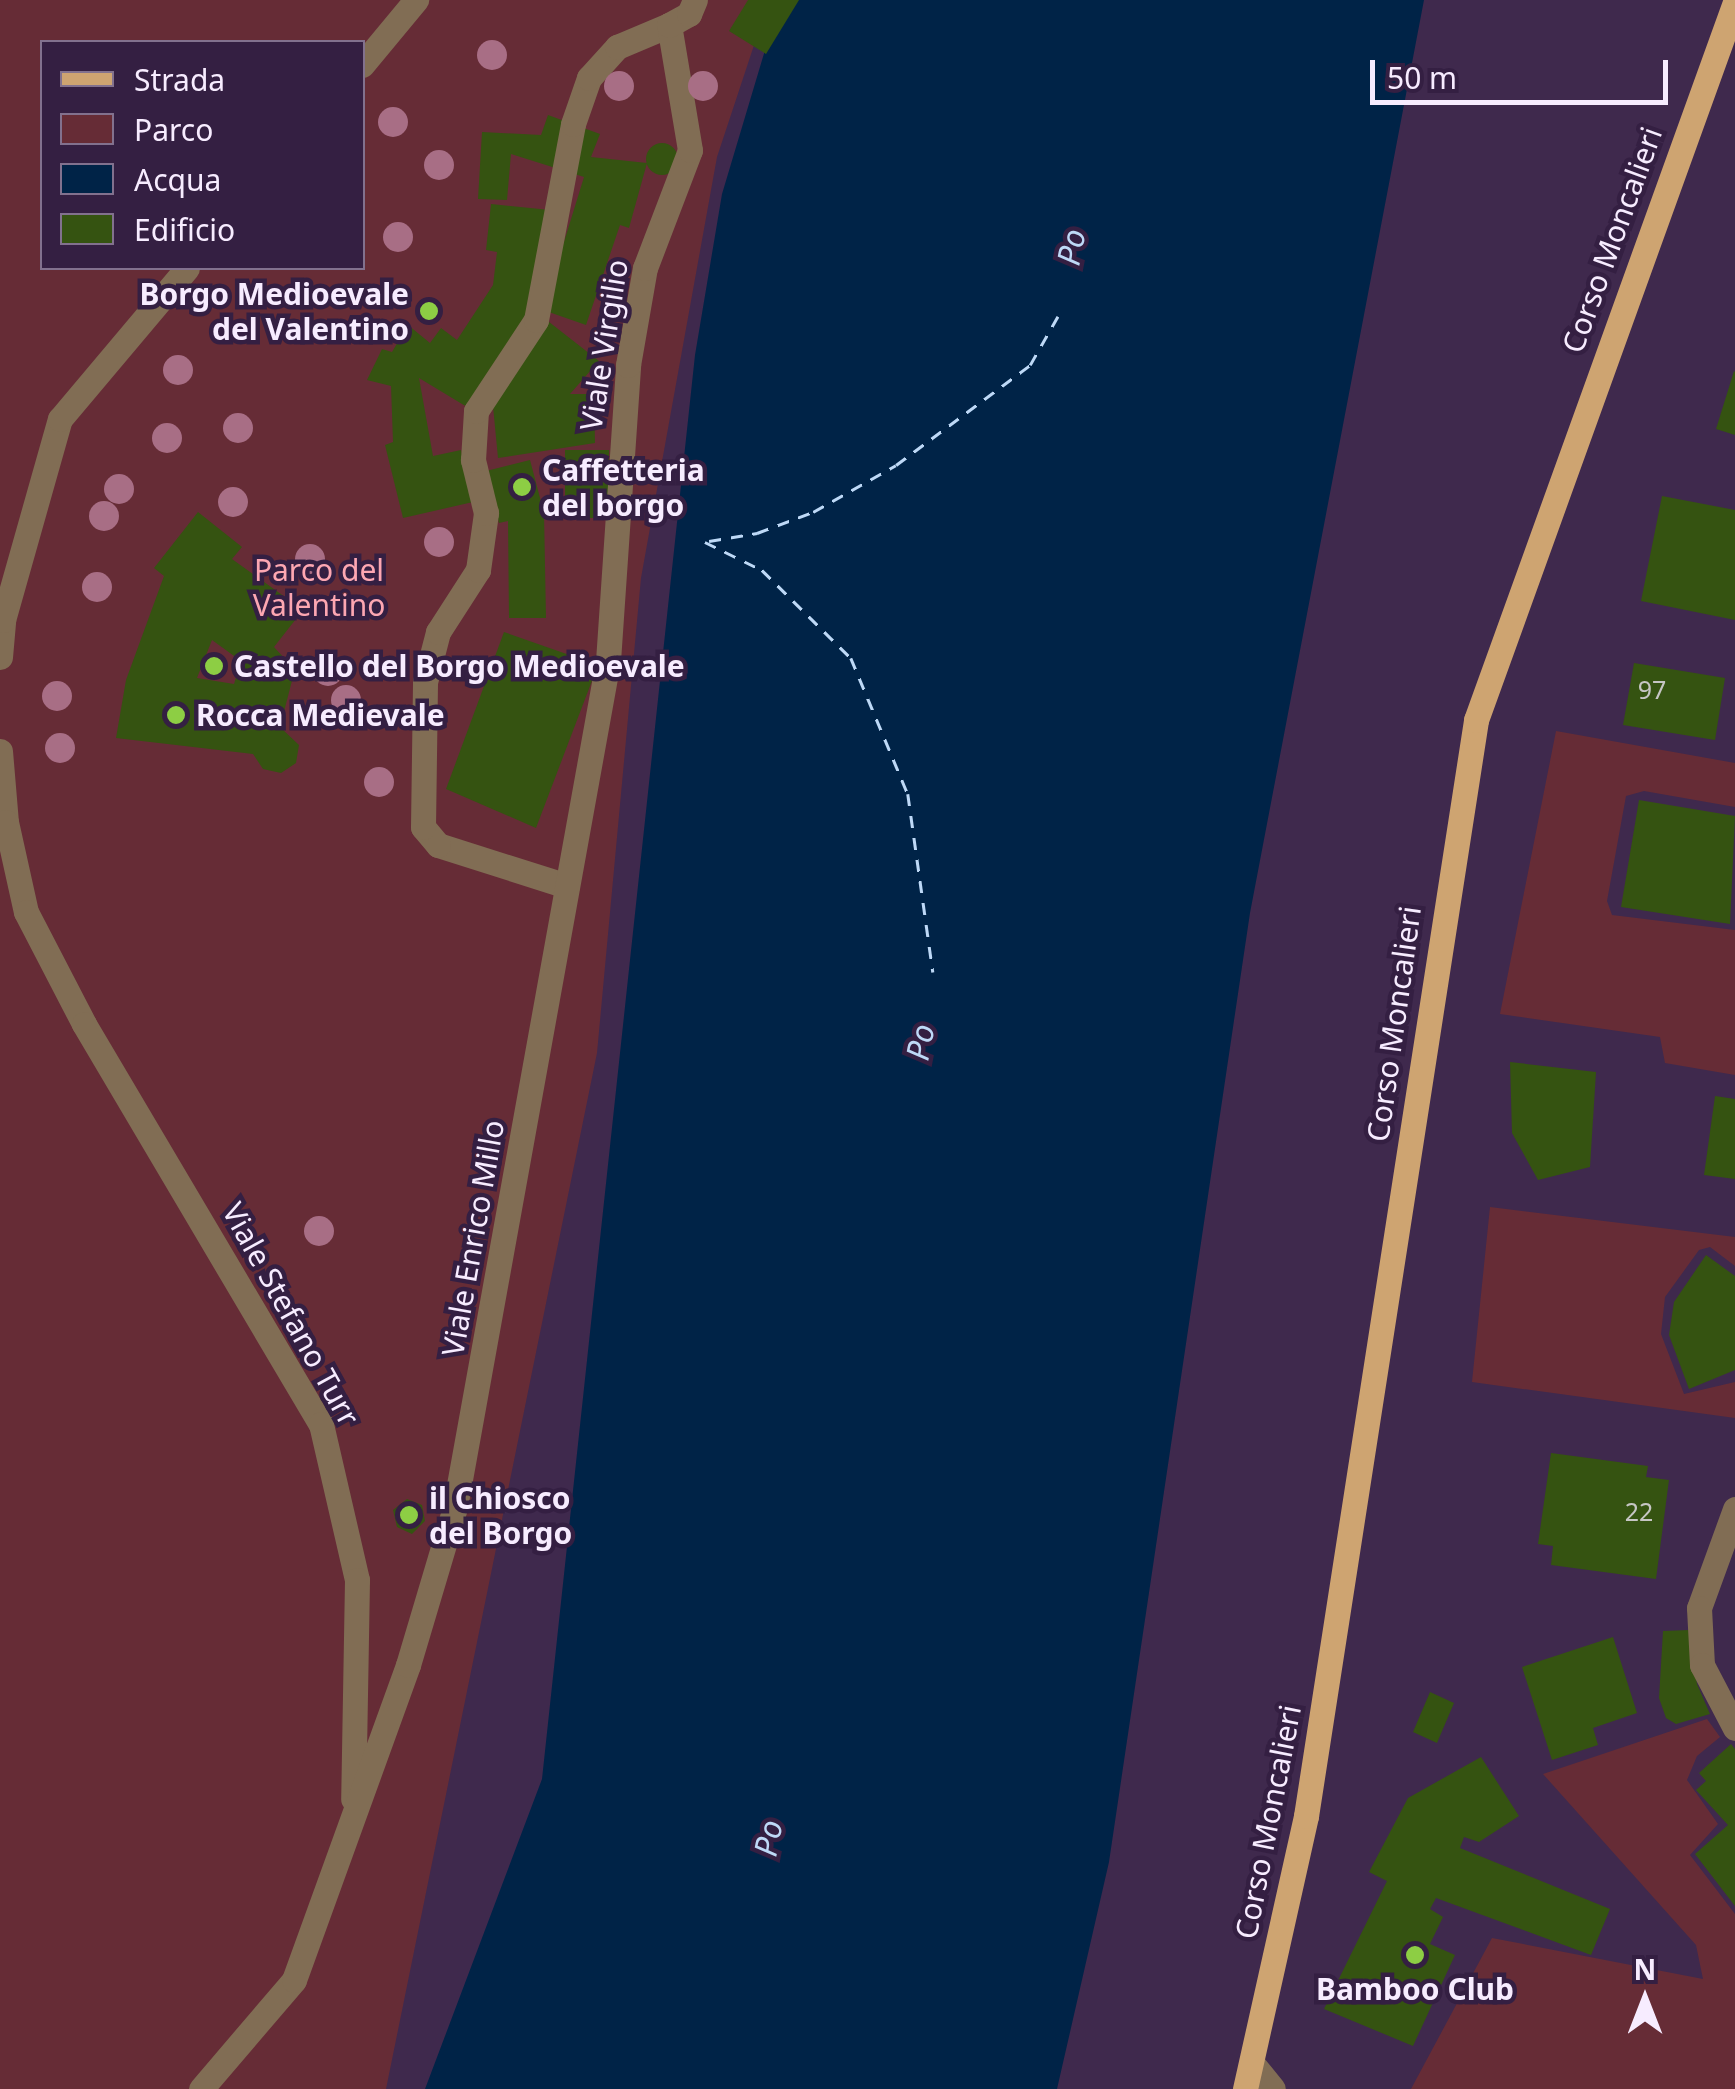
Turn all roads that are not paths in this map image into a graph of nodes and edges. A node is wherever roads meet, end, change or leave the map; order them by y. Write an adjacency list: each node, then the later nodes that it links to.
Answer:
1 (416, 0): 5 (street)
2 (695, 0): 4 (street)
3 (1735, 2): 14 (main road, Corso Moncalieri)
4 (669, 25): 8 (street, Viale Virgilio); 10 (street)
5 (365, 61)
6 (185, 270): 7 (street)
7 (0, 657)
8 (608, 661): 10 (street, Viale Enrico Millo)
9 (0, 750): 13 (street, Viale Stefano Turr)
10 (567, 886): 13 (street, Viale Enrico Millo)
11 (1735, 1509): 12 (street)
12 (1735, 1728)
13 (354, 1814): 15 (street, Viale Stefano Turr)
14 (1252, 2063): 16 (main road, Corso Moncalieri); 17 (street)
15 (202, 2089)
16 (1245, 2089)
17 (1274, 2089)

